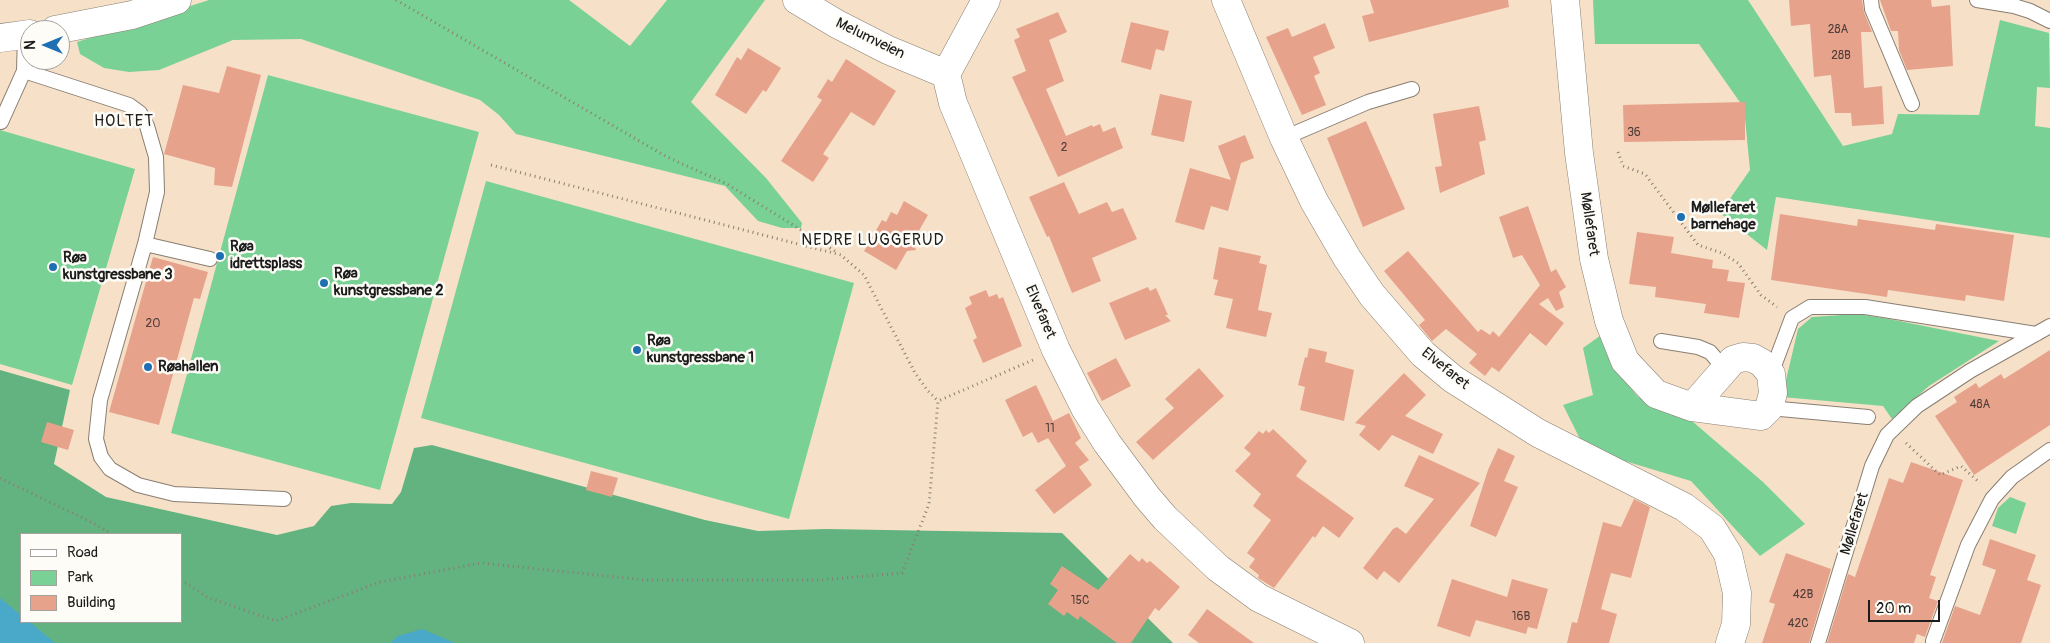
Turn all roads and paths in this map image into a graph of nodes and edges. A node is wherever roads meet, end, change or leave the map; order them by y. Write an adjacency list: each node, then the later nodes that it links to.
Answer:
1 (177, 0): 10 (street)
2 (396, 0): 21 (path)
3 (797, 0): 13 (street, Melumveien)
4 (986, 0): 13 (street)
5 (1226, 0): 17 (street, Elvefaret)
6 (1565, 0): 31 (street, Møllefaret)
7 (1871, 0): 15 (lane)
8 (1977, 0): 9 (lane)
9 (2050, 21)
10 (70, 27)
11 (18, 36): 12 (lane)
12 (24, 71): 16 (lane); 20 (lane)
13 (946, 74): 27 (street, Elvefaret)
14 (1412, 89): 17 (lane)
15 (1912, 104)
16 (1, 122)
17 (1284, 138): 43 (street, Elvefaret)
18 (1618, 152): 23 (path)
19 (491, 165): 21 (path)
20 (145, 244): 22 (lane); 37 (lane)
21 (841, 255): 30 (path)
22 (210, 259)
23 (1792, 318): 25 (lane); 29 (lane)
24 (2050, 326): 25 (lane, Møllefaret)
25 (2036, 334): 35 (lane, Møllefaret)
26 (1661, 341): 28 (lane)
27 (1056, 350): 30 (path); 42 (street, Elvefaret)
28 (1724, 368): 29 (street); 31 (street)
29 (1771, 374): 32 (street)
30 (938, 401): 40 (path)
31 (1692, 407): 32 (street, Møllefaret)
32 (1769, 408): 33 (lane)
33 (1868, 417)
34 (2050, 450): 38 (lane)
35 (1872, 466): 38 (path); 44 (lane, Møllefaret)
36 (0, 478): 39 (path)
37 (284, 499)
38 (1992, 499): 41 (lane)
39 (110, 533)
40 (182, 581)
41 (1933, 641)
42 (1350, 643)
43 (1730, 643)
44 (1818, 643)

